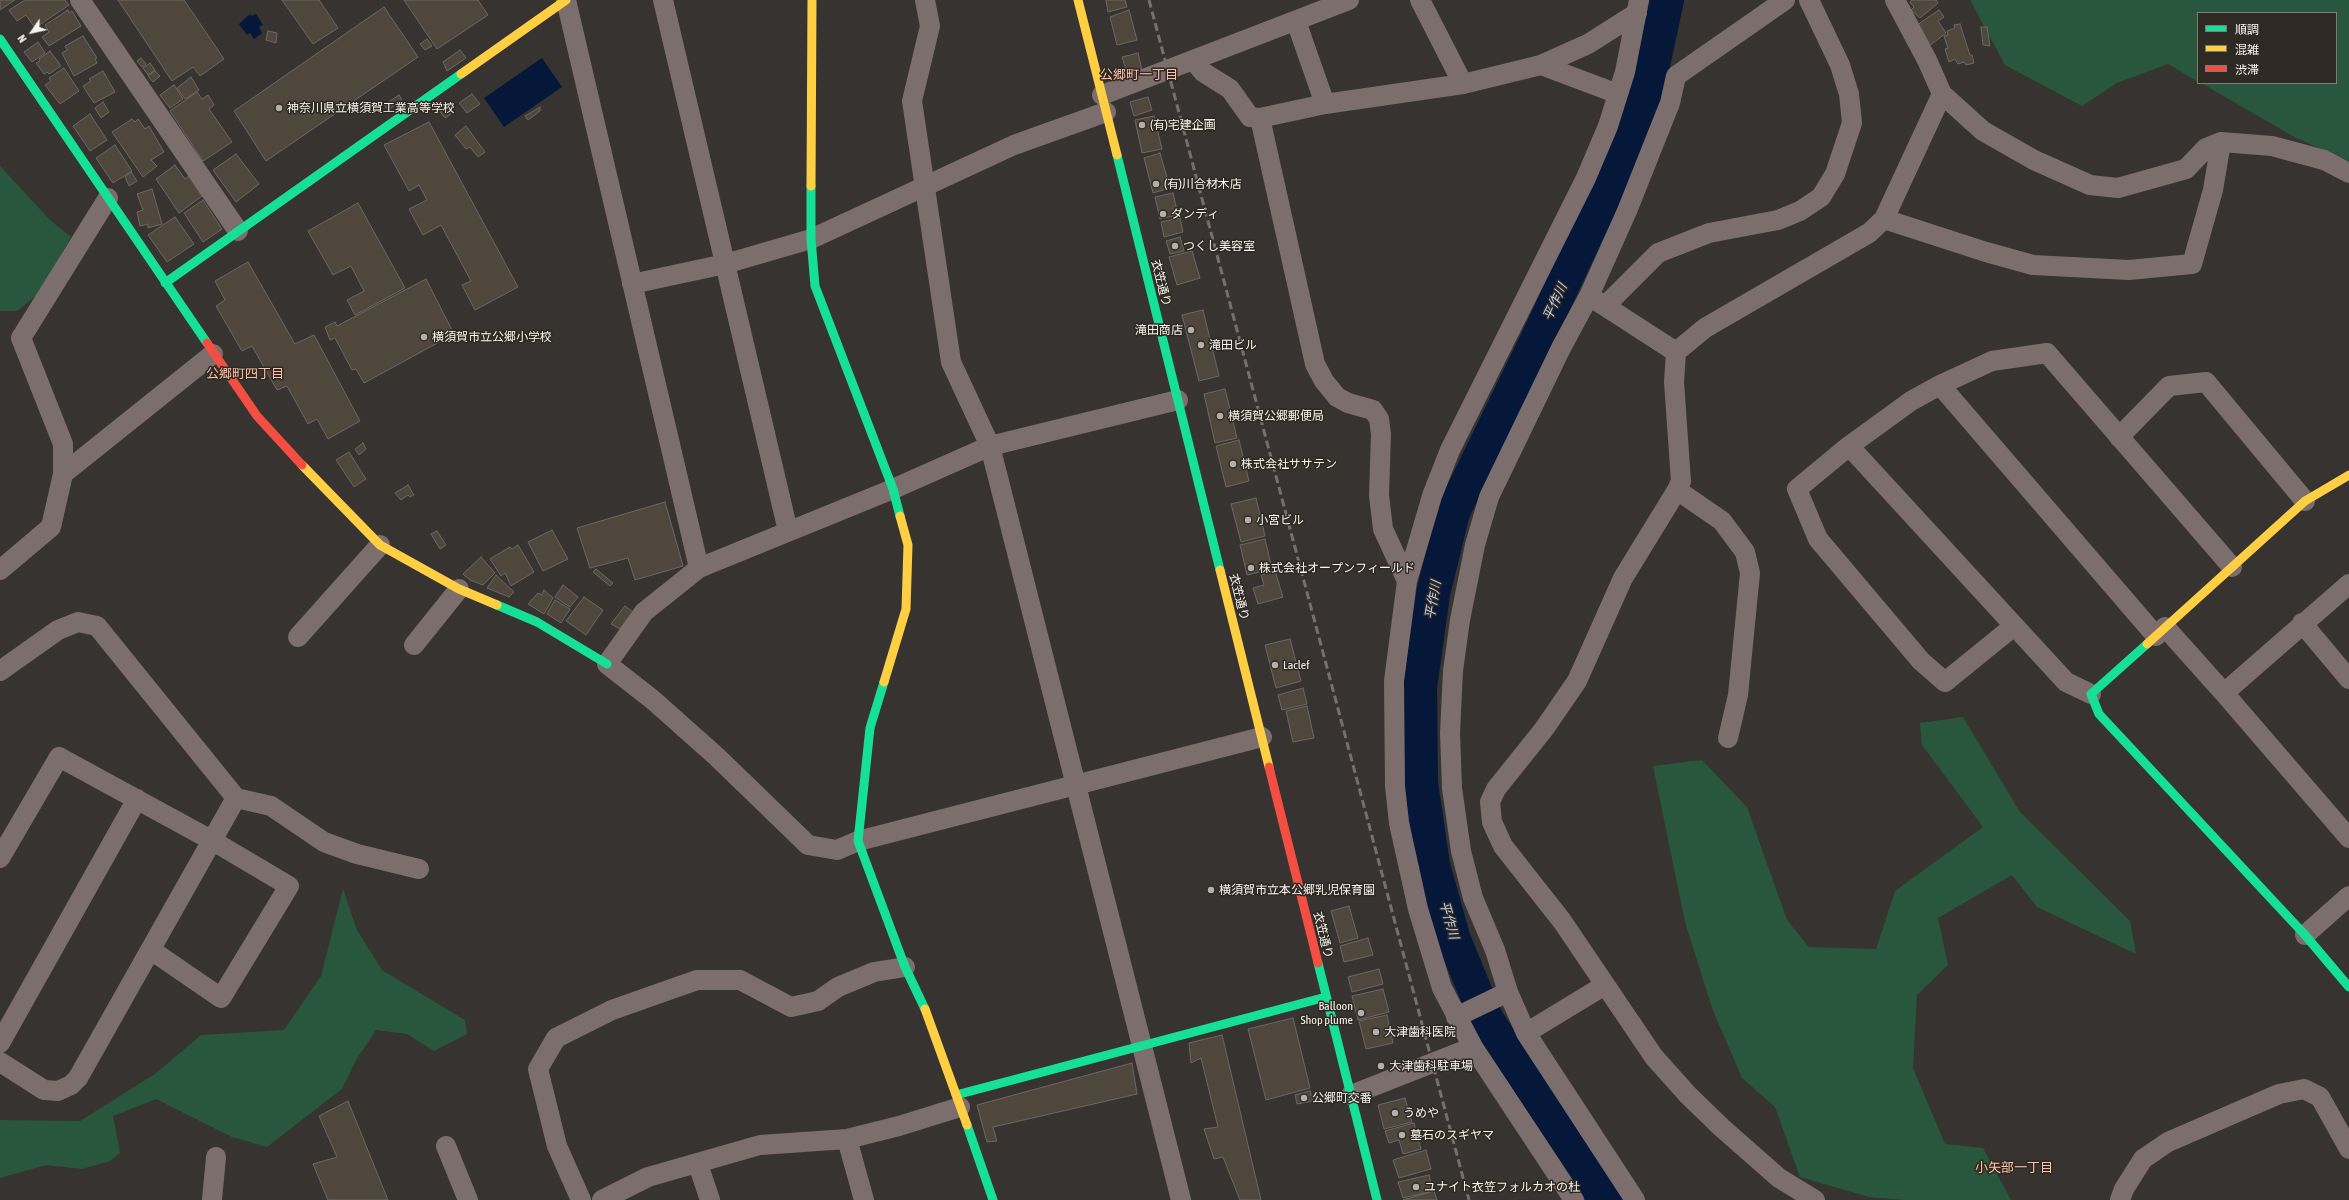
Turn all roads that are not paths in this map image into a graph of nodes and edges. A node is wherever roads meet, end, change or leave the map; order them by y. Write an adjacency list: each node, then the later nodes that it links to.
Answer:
1 (80, 0): 28 (street)
2 (566, 0): 28 (street); 32 (street)
3 (663, 0): 30 (street)
4 (812, 0): 29 (street)
5 (925, 0): 25 (street)
6 (1078, 0): 20 (street, 衣笠通り)
7 (1349, 0): 13 (street)
8 (1420, 0): 17 (street)
9 (1785, 0): 33 (street)
10 (1809, 0): 34 (street)
11 (1895, 0): 19 (street)
12 (1638, 6): 16 (street); 18 (street)
13 (1296, 22): 15 (street); 21 (street)
14 (0, 39): 26 (street)
15 (1194, 61): 20 (street); 22 (street)
16 (1542, 64): 17 (street); 18 (street)
17 (1463, 84): 21 (street)
18 (1618, 94): 52 (street)
19 (1942, 94): 23 (street); 27 (street)
20 (1104, 104): 25 (street); 38 (street, 衣笠通り)
21 (1325, 104): 22 (street)
22 (1260, 118): 52 (street)
23 (2221, 142): 24 (street); 27 (street)
24 (2349, 174)
25 (925, 188): 29 (street); 40 (street)
26 (108, 198): 31 (street); 42 (street)
27 (1884, 219): 35 (street)
28 (238, 231): 31 (street)
29 (811, 239): 30 (street); 44 (street)
30 (725, 264): 32 (street); 47 (street)
31 (165, 283): 36 (street)
32 (632, 284): 50 (street)
33 (1589, 296): 34 (street); 81 (street)
34 (1606, 305): 35 (street)
35 (1676, 352): 45 (street)
36 (213, 354): 42 (street); 48 (street)
37 (1940, 385): 39 (street); 41 (street); 57 (street)
38 (1178, 400): 40 (street); 65 (street, 衣笠通り)
39 (2119, 437): 46 (street); 49 (street)
40 (990, 446): 44 (street); 67 (street)
41 (1848, 446): 56 (street); 56 (street)
42 (63, 474): 51 (street)
43 (2349, 475): 46 (street)
44 (893, 489): 47 (street); 71 (street)
45 (1677, 490): 66 (street); 79 (street)
46 (2305, 501): 49 (street)
47 (788, 531): 50 (street)
48 (380, 545): 54 (street); 58 (street)
49 (2232, 567): 57 (street)
50 (699, 568): 60 (street)
51 (0, 570)
52 (1407, 581): 83 (street)
53 (2349, 584): 55 (street)
54 (459, 589): 59 (street); 60 (street)
55 (2302, 624): 62 (street); 63 (street)
56 (2014, 626): 64 (street)
57 (2160, 632): 63 (street); 64 (street)
58 (298, 637)
59 (414, 645)
60 (607, 664): 71 (street)
61 (0, 671): 68 (street)
62 (2349, 678)
63 (2224, 693): 70 (street)
64 (2091, 694): 76 (street)
65 (1262, 737): 67 (street); 82 (street, 衣笠通り)
66 (1728, 738)
67 (1076, 784): 71 (street); 86 (street)
68 (236, 798): 72 (street); 74 (street)
69 (137, 800): 72 (street); 73 (street); 85 (street)
70 (2349, 838)
71 (858, 840): 78 (street)
72 (213, 841): 77 (street); 77 (street)
73 (0, 858)
74 (419, 869)
75 (2349, 896): 76 (street)
76 (2305, 935): 80 (street)
77 (151, 950): 88 (street)
78 (905, 967): 90 (street); 98 (street)
79 (1605, 985): 84 (street); 107 (street)
80 (2349, 987)
81 (1506, 993): 83 (street); 84 (street)
82 (1326, 997): 86 (street); 89 (street, 衣笠通り)
83 (1458, 1016): 87 (street)
84 (1526, 1033): 106 (street)
85 (0, 1043)
86 (1143, 1046): 90 (street); 103 (street)
87 (1473, 1047): 89 (street); 105 (street)
88 (0, 1062)
89 (1351, 1095): 104 (street, 衣笠通り)
90 (958, 1101): 91 (street); 102 (street)
91 (847, 1139): 95 (street); 101 (street)
92 (446, 1146): 97 (street)
93 (2349, 1149): 108 (street)
94 (216, 1157): 96 (street)
95 (698, 1164): 99 (street); 100 (street)
96 (212, 1200)
97 (468, 1200)
98 (581, 1200)
99 (602, 1200)
100 (710, 1200)
101 (864, 1200)
102 (993, 1200)
103 (1181, 1200)
104 (1377, 1200)
105 (1574, 1200)
106 (1635, 1200)
107 (1815, 1200)
108 (2120, 1200)

